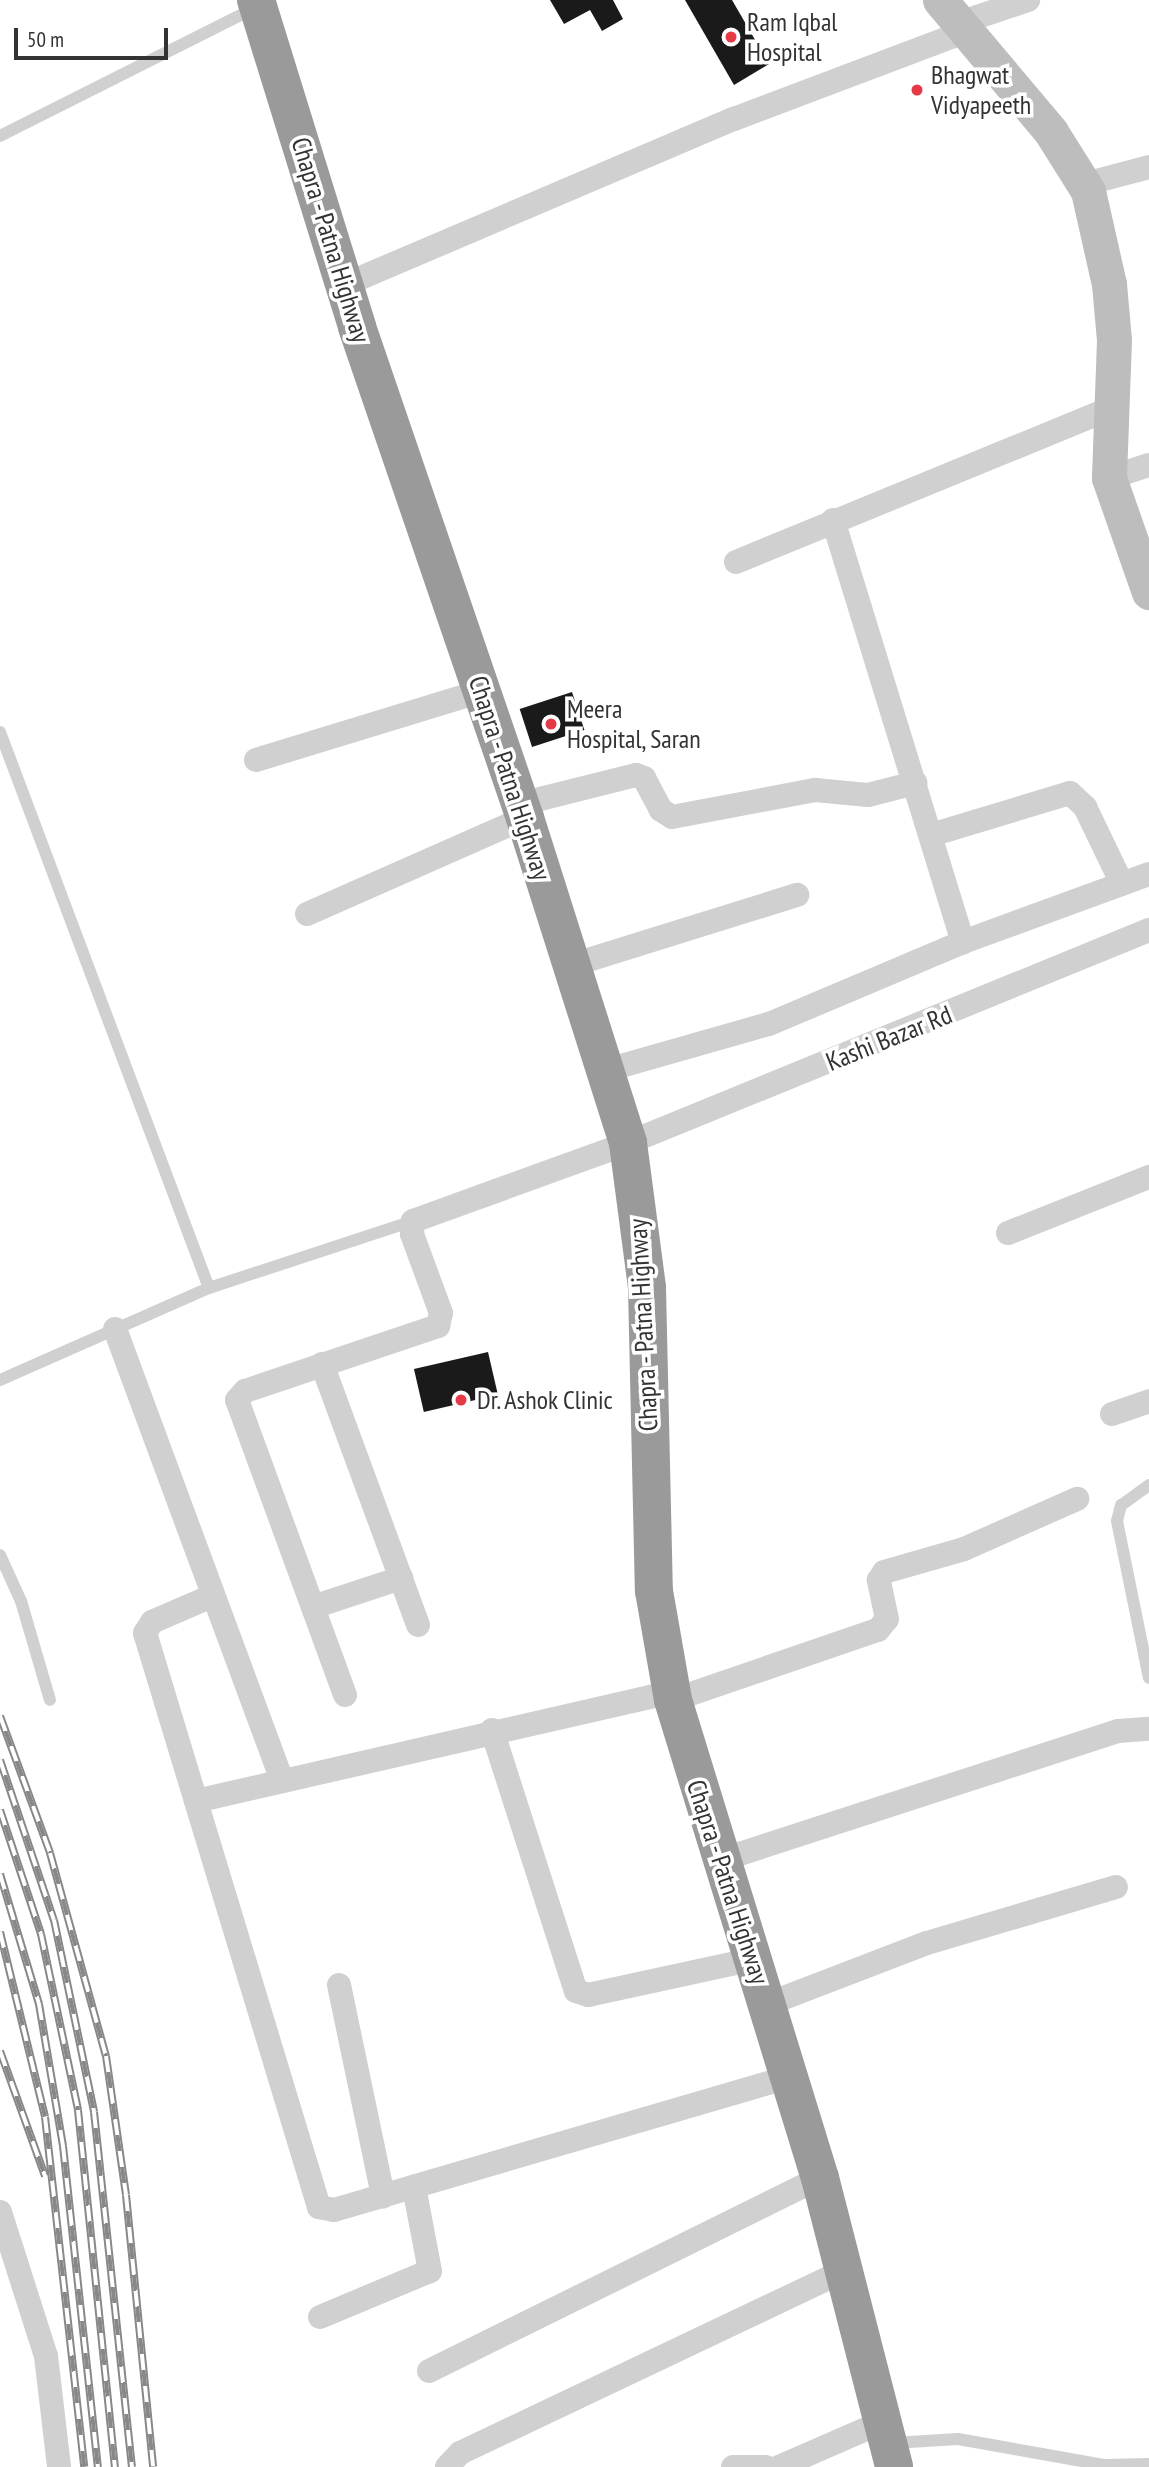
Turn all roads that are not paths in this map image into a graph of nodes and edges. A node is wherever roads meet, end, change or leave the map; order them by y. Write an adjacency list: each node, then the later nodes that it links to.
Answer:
1 (1028, 0): 3 (street)
2 (257, 3): 4 (lane); 7 (highway, Chapra - Patna Highway)
3 (955, 18): 6 (street); 7 (street)
4 (0, 136)
5 (1149, 167): 6 (street)
6 (1085, 184): 8 (street)
7 (344, 285): 14 (highway, Chapra - Patna Highway)
8 (1112, 408): 10 (street); 11 (street)
9 (1149, 465): 10 (street)
10 (1109, 478): 13 (street)
11 (833, 520): 12 (street); 17 (street)
12 (736, 562)
13 (1149, 592)
14 (482, 691): 16 (street); 18 (highway, Chapra - Patna Highway)
15 (0, 732): 32 (lane)
16 (256, 760)
17 (915, 783): 18 (street); 19 (street)
18 (522, 811): 23 (street); 26 (highway, Chapra - Patna Highway)
19 (931, 835): 21 (street); 25 (street)
20 (1149, 874): 21 (street)
21 (1122, 884): 25 (street)
22 (797, 895): 26 (street)
23 (307, 914)
24 (1149, 930): 28 (street, Kashi Bazar Rd)
25 (963, 942): 27 (street)
26 (572, 964): 27 (highway, Chapra - Patna Highway)
27 (607, 1070): 28 (highway, Chapra - Patna Highway)
28 (628, 1143): 30 (street, Kashi Bazar Rd); 47 (highway, Chapra - Patna Highway)
29 (1149, 1177): 31 (street)
30 (413, 1221): 32 (lane); 34 (street)
31 (1008, 1233)
32 (209, 1288): 33 (lane)
33 (115, 1329): 35 (lane); 42 (street)
34 (322, 1364): 41 (street); 43 (street)
35 (0, 1380)
36 (1149, 1401): 37 (street)
37 (1112, 1414)
38 (1149, 1485): 45 (lane)
39 (1077, 1499): 47 (street)
40 (0, 1555): 48 (lane)
41 (401, 1578): 43 (street); 44 (street)
42 (212, 1596): 51 (street); 52 (street)
43 (313, 1607): 46 (street)
44 (418, 1625)
45 (1149, 1678)
46 (345, 1695)
47 (672, 1696): 50 (street); 53 (highway, Chapra - Patna Highway)
48 (50, 1700)
49 (1149, 1729): 53 (street)
50 (492, 1730): 51 (street); 55 (street)
51 (282, 1781): 52 (street)
52 (196, 1801): 61 (street)
53 (722, 1860): 55 (highway, Chapra - Patna Highway)
54 (1116, 1887): 57 (street)
55 (754, 1959): 57 (highway, Chapra - Patna Highway)
56 (338, 1985): 61 (street)
57 (768, 2004): 58 (highway, Chapra - Patna Highway)
58 (791, 2076): 59 (highway, Chapra - Patna Highway); 60 (street)
59 (820, 2178): 63 (highway, Chapra - Patna Highway); 65 (street)
60 (414, 2187): 61 (street); 64 (street)
61 (383, 2196)
62 (0, 2212): 68 (street)
63 (844, 2271): 66 (highway, Chapra - Patna Highway); 69 (street)
64 (320, 2317)
65 (429, 2371)
66 (888, 2444): 67 (lane); 72 (street)
67 (1149, 2464)
68 (59, 2467)
69 (447, 2467)
70 (733, 2467): 71 (street)
71 (766, 2467)
72 (779, 2467)

